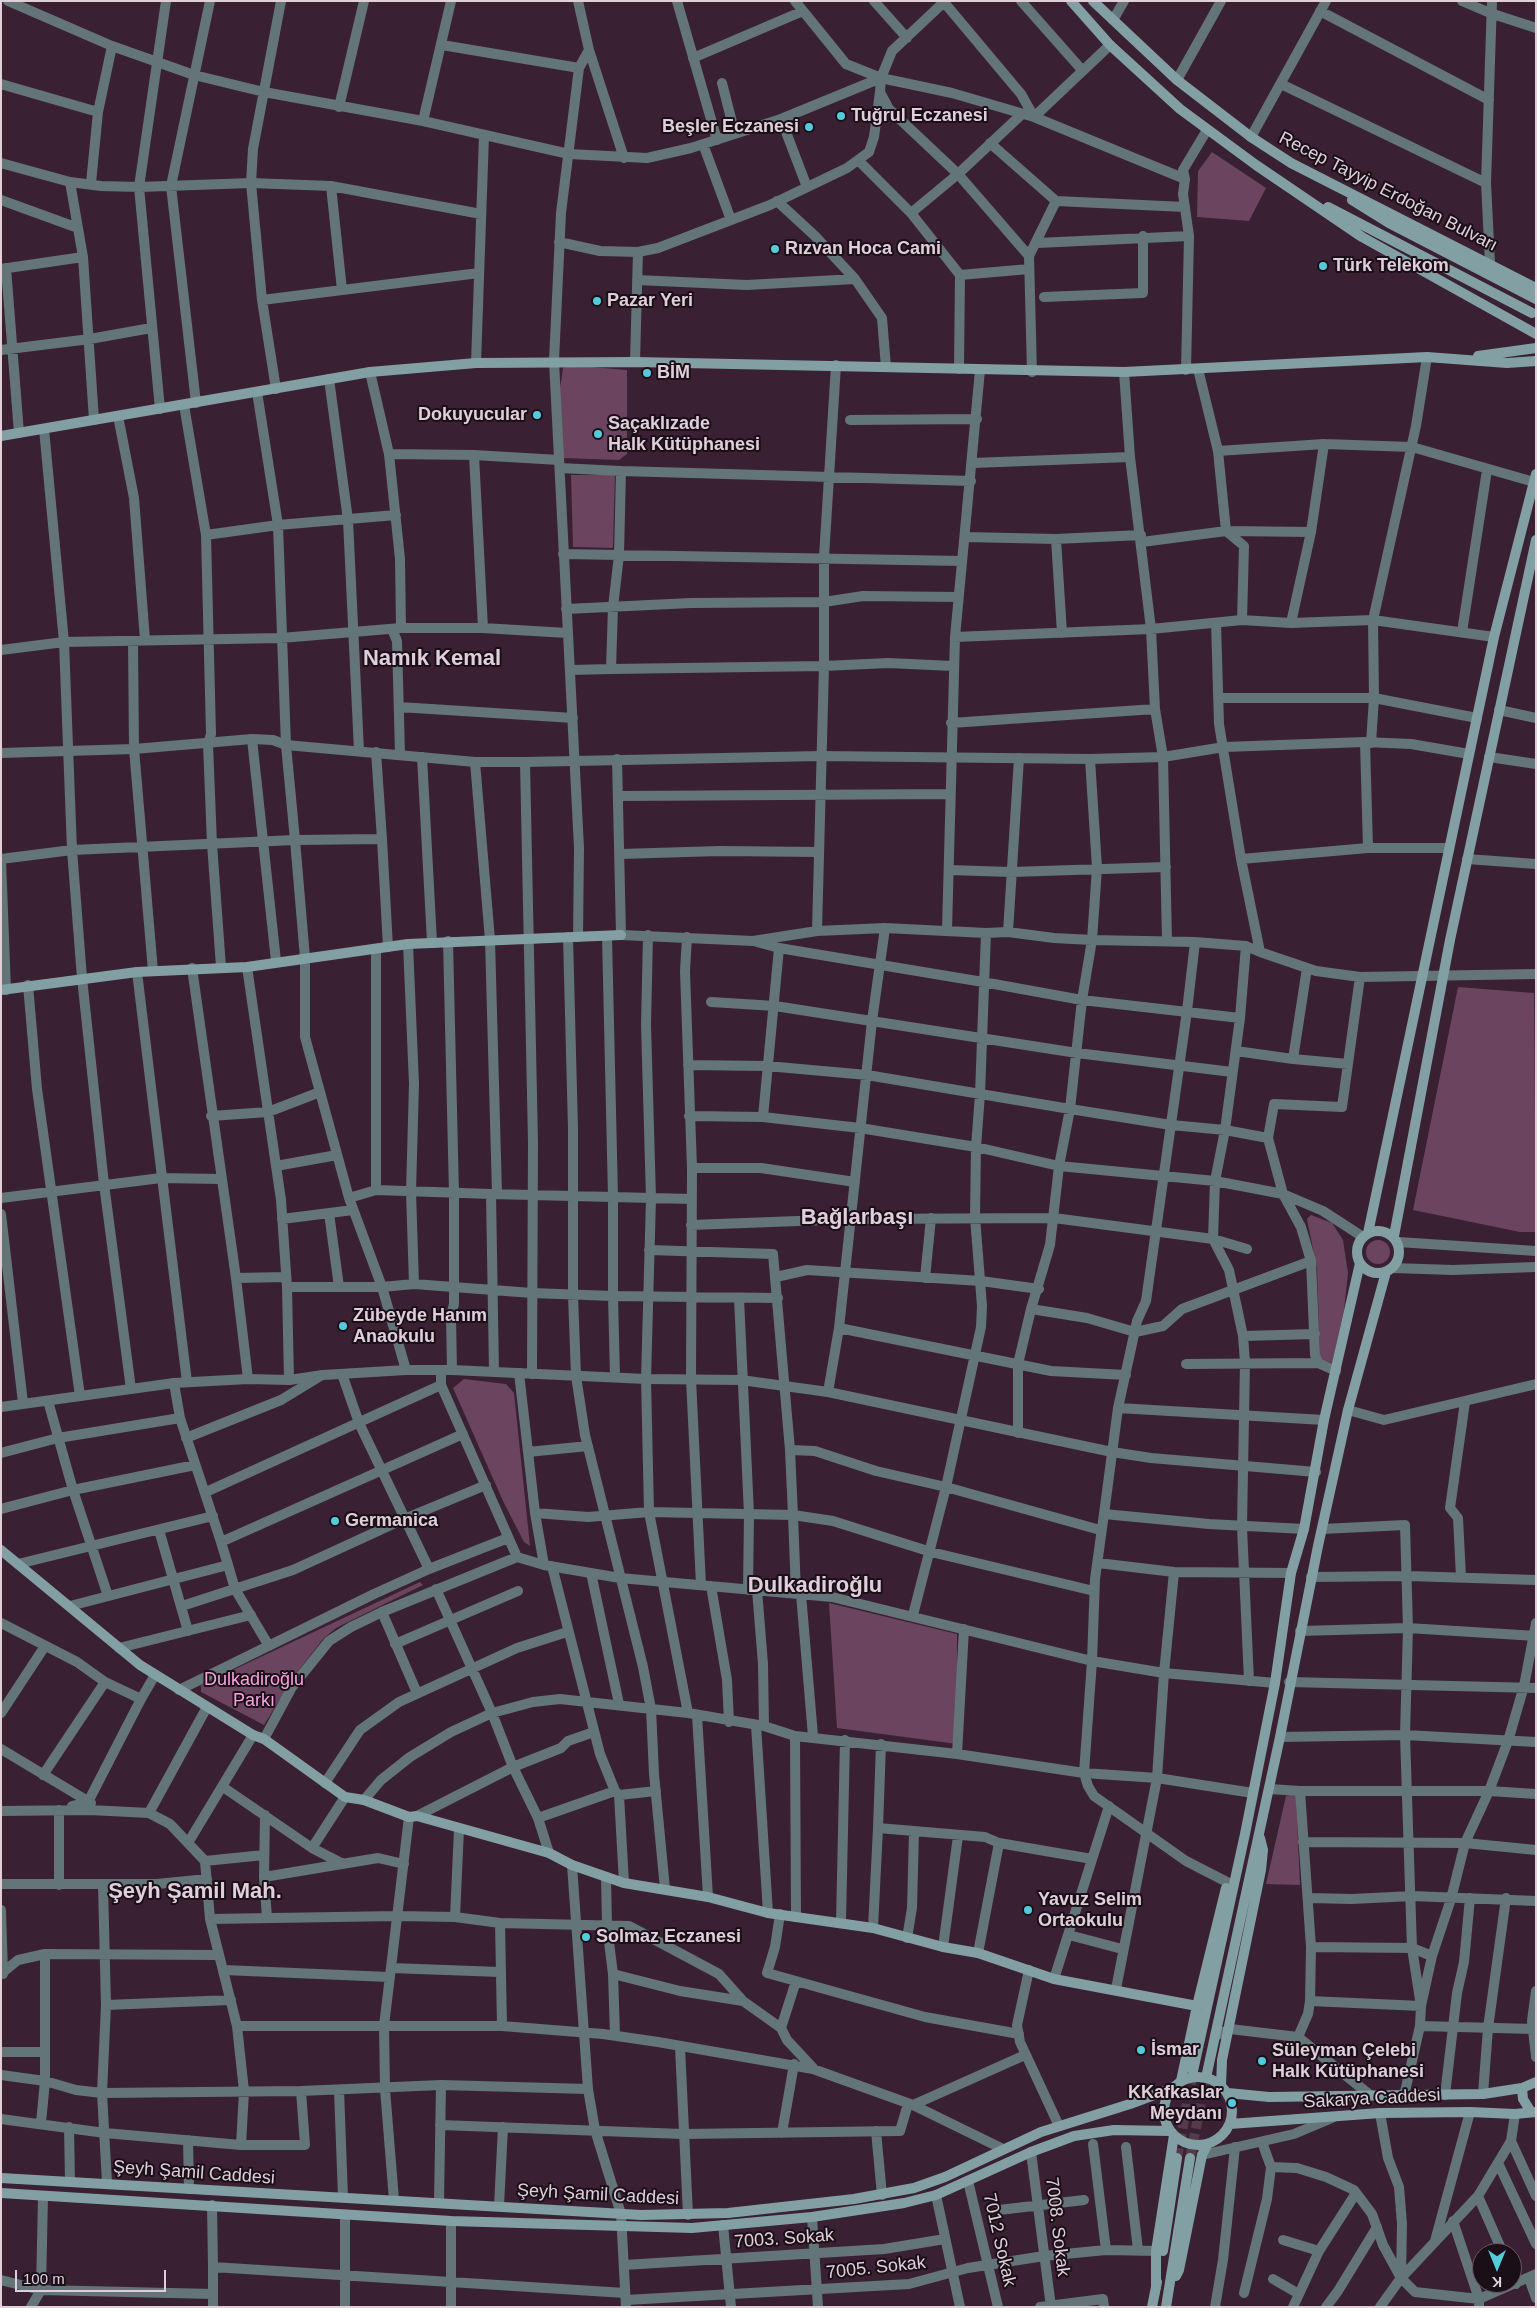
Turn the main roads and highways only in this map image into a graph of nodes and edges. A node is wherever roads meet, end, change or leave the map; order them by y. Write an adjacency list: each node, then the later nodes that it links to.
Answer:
1 (1071, 1): 4 (main road, Recep Tayyip Erdoğan Bulvarı)
2 (1092, 1): 3 (main road, Recep Tayyip Erdoğan Bulvarı)
3 (1291, 163): 5 (main road, Recep Tayyip Erdoğan Bulvarı); 6 (main road)
4 (1256, 165): 7 (main road); 8 (main road, Recep Tayyip Erdoğan Bulvarı)
5 (1536, 288)
6 (1536, 299)
7 (1532, 313)
8 (1536, 334)
9 (1536, 348): 10 (main road)
10 (1460, 358): 11 (main road); 12 (main road)
11 (1536, 361)
12 (1, 436)
13 (1535, 478): 17 (main road)
14 (1536, 540): 18 (main road)
15 (621, 935): 16 (main road)
16 (4, 990)
17 (1366, 1235): 18 (main road); 19 (main road)
18 (1396, 1239): 20 (main road)
19 (1360, 1263): 20 (main road); 23 (main road)
20 (1390, 1270): 22 (main road)
21 (1, 1550): 24 (main road)
22 (1259, 1833): 26 (main road); 30 (main road)
23 (1245, 1834): 24 (main road); 25 (main road)
24 (1197, 2006): 28 (main road)
25 (1193, 2071)
26 (1207, 2073)
27 (1536, 2082): 29 (main road, Sakarya Caddesi)
28 (1177, 2085): 30 (main road); 33 (main road); 37 (main road, Şeyh Şamil Caddesi)
29 (1522, 2088): 30 (main road, Sakarya Caddesi); 31 (main road)
30 (1224, 2089): 32 (main road)
31 (1533, 2112): 32 (main road, Sakarya Caddesi)
32 (1230, 2124): 34 (main road)
33 (1172, 2133): 34 (main road); 38 (main road, Şeyh Şamil Caddesi); 39 (main road)
34 (1207, 2145): 40 (main road)
35 (1177, 2158): 39 (main road)
36 (1190, 2158): 40 (main road)
37 (1, 2178)
38 (1, 2193)
39 (1156, 2288): 41 (main road)
40 (1169, 2288): 42 (main road)
41 (1152, 2307)
42 (1166, 2307)

